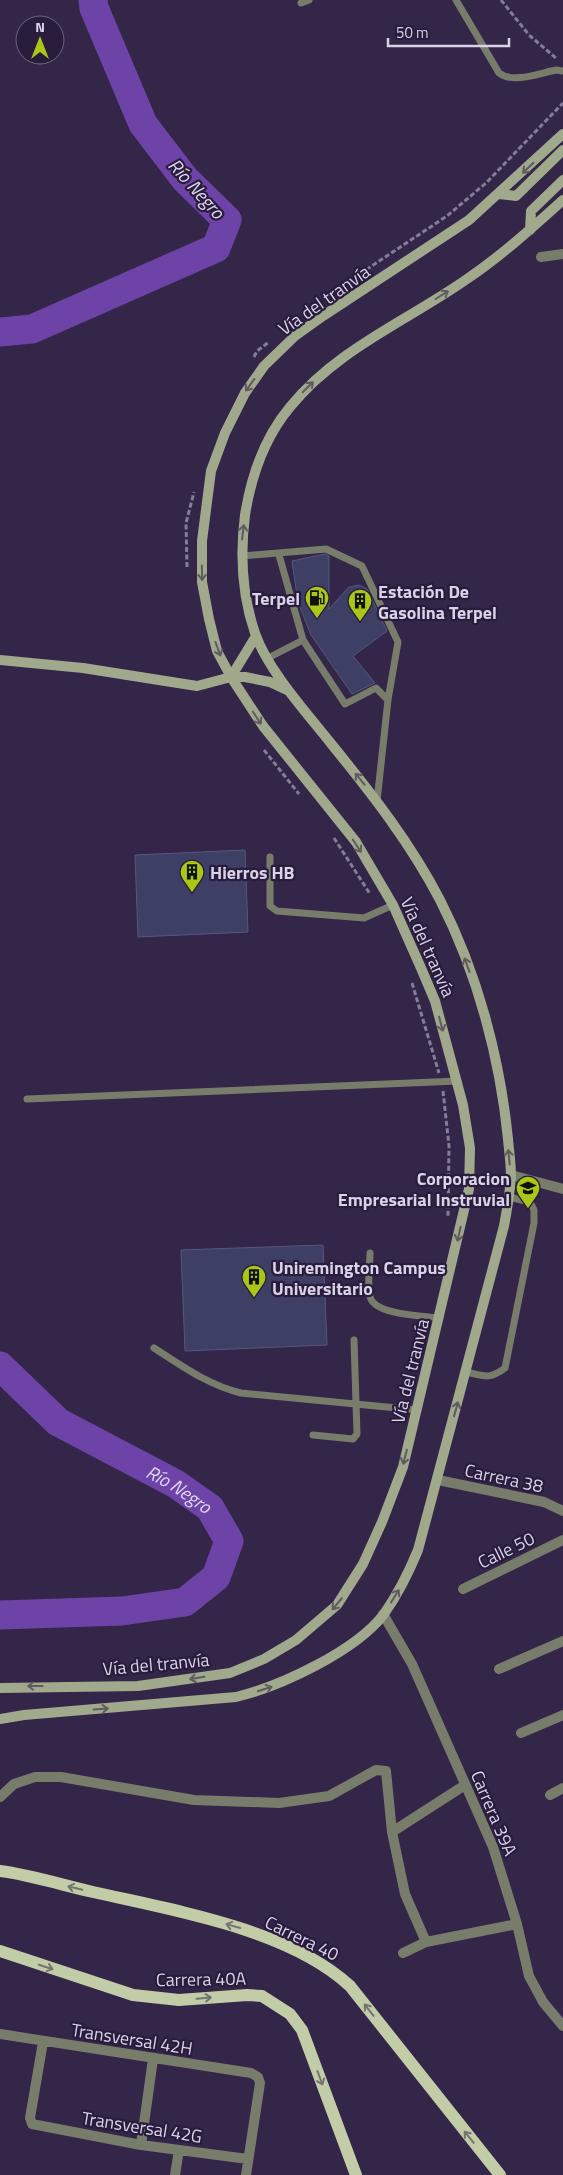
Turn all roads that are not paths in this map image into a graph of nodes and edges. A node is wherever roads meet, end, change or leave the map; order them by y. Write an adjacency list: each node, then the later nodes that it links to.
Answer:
1 (456, 0): 2 (lane)
2 (563, 72)
3 (563, 134): 6 (main road, Vía del tranvía, one-way to 6)
4 (563, 150): 6 (main road)
5 (563, 180): 8 (main road)
6 (500, 194): 17 (main road, Vía del tranvía, one-way to 17)
7 (563, 200): 8 (main road, Vía del tranvía)
8 (530, 230): 12 (main road, Vía del tranvía, one-way to 8)
9 (563, 254): 10 (street)
10 (540, 257)
11 (279, 555): 12 (lane); 14 (lane); 19 (lane)
12 (242, 556): 13 (main road, Vía del tranvía)
13 (256, 636): 15 (main road, Vía del tranvía); 17 (main road)
14 (303, 640): 15 (lane); 19 (lane)
15 (268, 658): 18 (main road, Vía del tranvía)
16 (0, 660): 17 (main road)
17 (231, 677): 18 (main road); 22 (main road, Vía del tranvía, one-way to 22)
18 (290, 692): 20 (main road, Vía del tranvía, one-way to 18)
19 (388, 700): 20 (lane)
20 (377, 801): 25 (main road, Vía del tranvía, one-way to 20)
21 (270, 857): 22 (lane)
22 (393, 905): 23 (main road, Vía del tranvía, one-way to 23)
23 (458, 1081): 24 (lane); 29 (main road, Vía del tranvía, one-way to 29)
24 (27, 1099)
25 (511, 1175): 26 (street); 27 (main road, Vía del tranvía)
26 (563, 1189)
27 (509, 1197): 32 (main road, Vía del tranvía); 32 (lane)
28 (370, 1253): 29 (lane)
29 (440, 1318): 34 (main road, Vía del tranvía)
30 (354, 1340): 33 (lane)
31 (154, 1348): 33 (lane)
32 (466, 1372): 36 (main road, Vía del tranvía, one-way to 32)
33 (357, 1405): 34 (lane); 35 (lane)
34 (418, 1410): 43 (main road, Vía del tranvía, one-way to 43)
35 (313, 1435)
36 (438, 1480): 37 (street, Carrera 38); 40 (main road, Vía del tranvía, one-way to 36)
37 (563, 1511)
38 (563, 1540): 39 (street, Calle 50)
39 (464, 1589)
40 (384, 1614): 45 (main road, Vía del tranvía, one-way to 40); 47 (street, Carrera 39A)
41 (563, 1641): 42 (street)
42 (499, 1669)
43 (0, 1688)
44 (563, 1715): 46 (street)
45 (0, 1719)
46 (522, 1733)
47 (465, 1785): 51 (street); 53 (street, Carrera 39A)
48 (563, 1788): 49 (street)
49 (550, 1794)
50 (0, 1798): 51 (street)
51 (392, 1832): 54 (street)
52 (1, 1870): 67 (main road, Carrera 40, one-way to 52)
53 (517, 1924): 54 (street); 57 (street, Carrera 39A)
54 (426, 1942): 56 (street)
55 (0, 1951): 66 (main road, Carrera 40A, one-way to 66)
56 (403, 1953)
57 (563, 2026)
58 (0, 2034): 59 (street, Transversal 42H)
59 (43, 2042): 60 (street, Transversal 42H); 61 (street, Transversal 42G)
60 (153, 2059): 61 (street); 63 (street, Transversal 42H)
61 (141, 2145): 62 (street, Transversal 42G)
62 (179, 2150): 63 (street, Transversal 42G); 64 (street)
63 (248, 2159): 65 (street)
64 (175, 2175)
65 (246, 2175)
66 (356, 2175)
67 (500, 2175)

